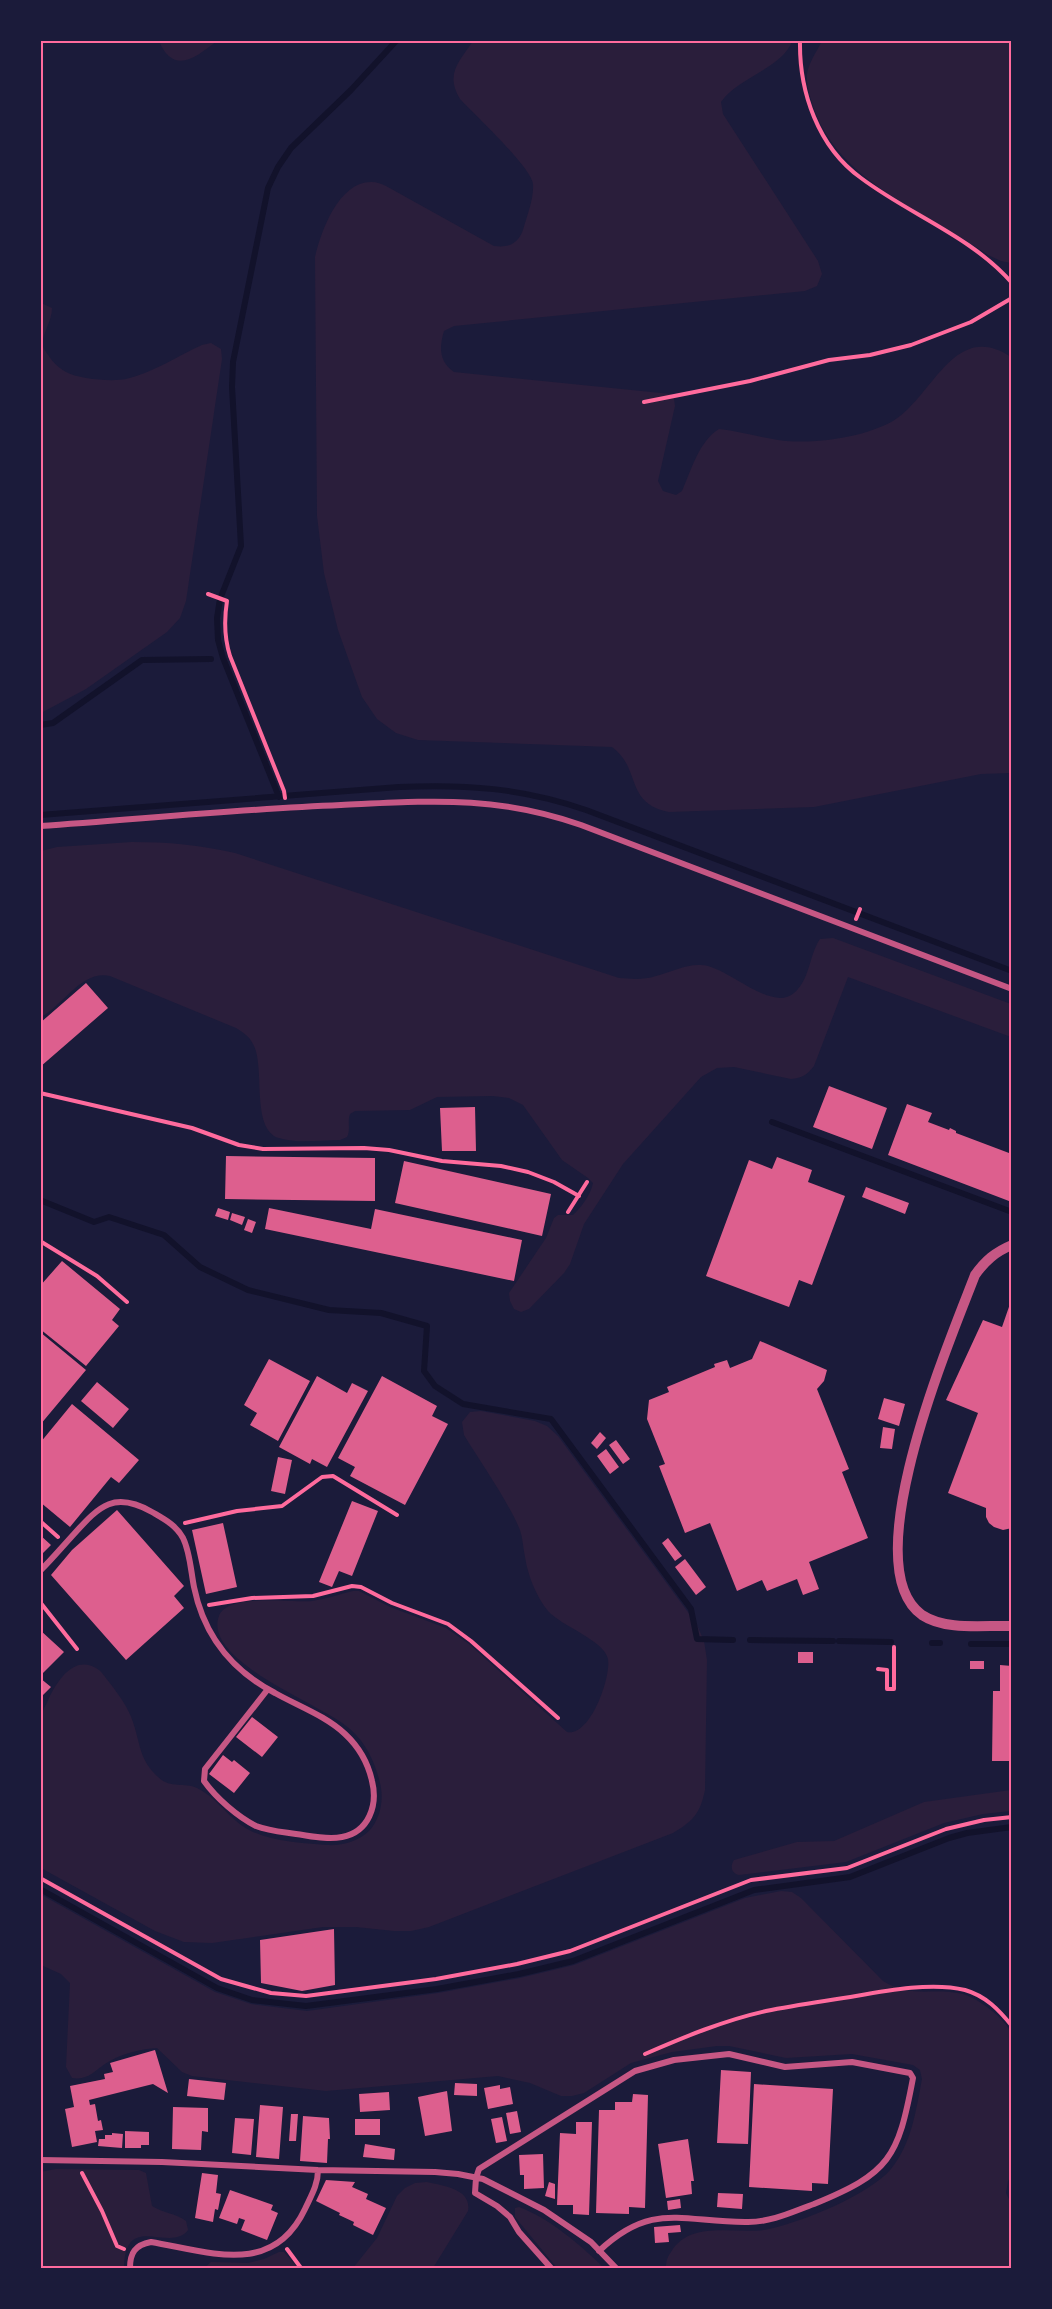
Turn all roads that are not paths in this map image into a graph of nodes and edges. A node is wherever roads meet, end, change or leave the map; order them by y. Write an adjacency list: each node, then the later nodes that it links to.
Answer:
1 (40, 826): 2 (street)
2 (1011, 989)
3 (1011, 1245): 5 (street)
4 (40, 1571): 6 (street)
5 (1011, 1626)
6 (267, 1689): 6 (street)
7 (40, 2160): 8 (street)
8 (318, 2170): 9 (street); 11 (street)
9 (476, 2178): 10 (street); 10 (street); 12 (street)
10 (599, 2251): 13 (street)
11 (130, 2268)
12 (551, 2268)
13 (616, 2268)

